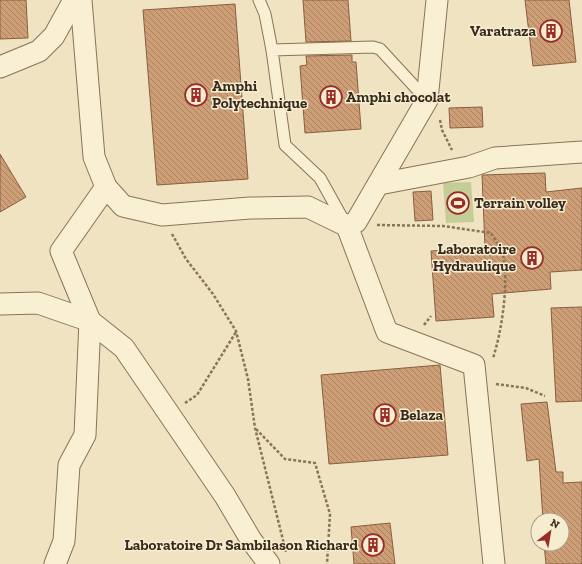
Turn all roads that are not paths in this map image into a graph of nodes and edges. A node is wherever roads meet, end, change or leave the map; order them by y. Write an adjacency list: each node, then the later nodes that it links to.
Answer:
1 (74, 0): 6 (street)
2 (81, 0): 10 (street)
3 (259, 0): 5 (lane)
4 (437, 0): 7 (street)
5 (272, 50): 7 (lane); 11 (lane)
6 (0, 67)
7 (427, 100): 9 (street)
8 (582, 152): 9 (street)
9 (379, 184): 11 (street)
10 (106, 187): 11 (street); 13 (street)
11 (351, 224): 16 (street)
12 (0, 304): 13 (street)
13 (90, 321): 14 (street); 15 (street)
14 (278, 561)
15 (55, 564)
16 (494, 564)

